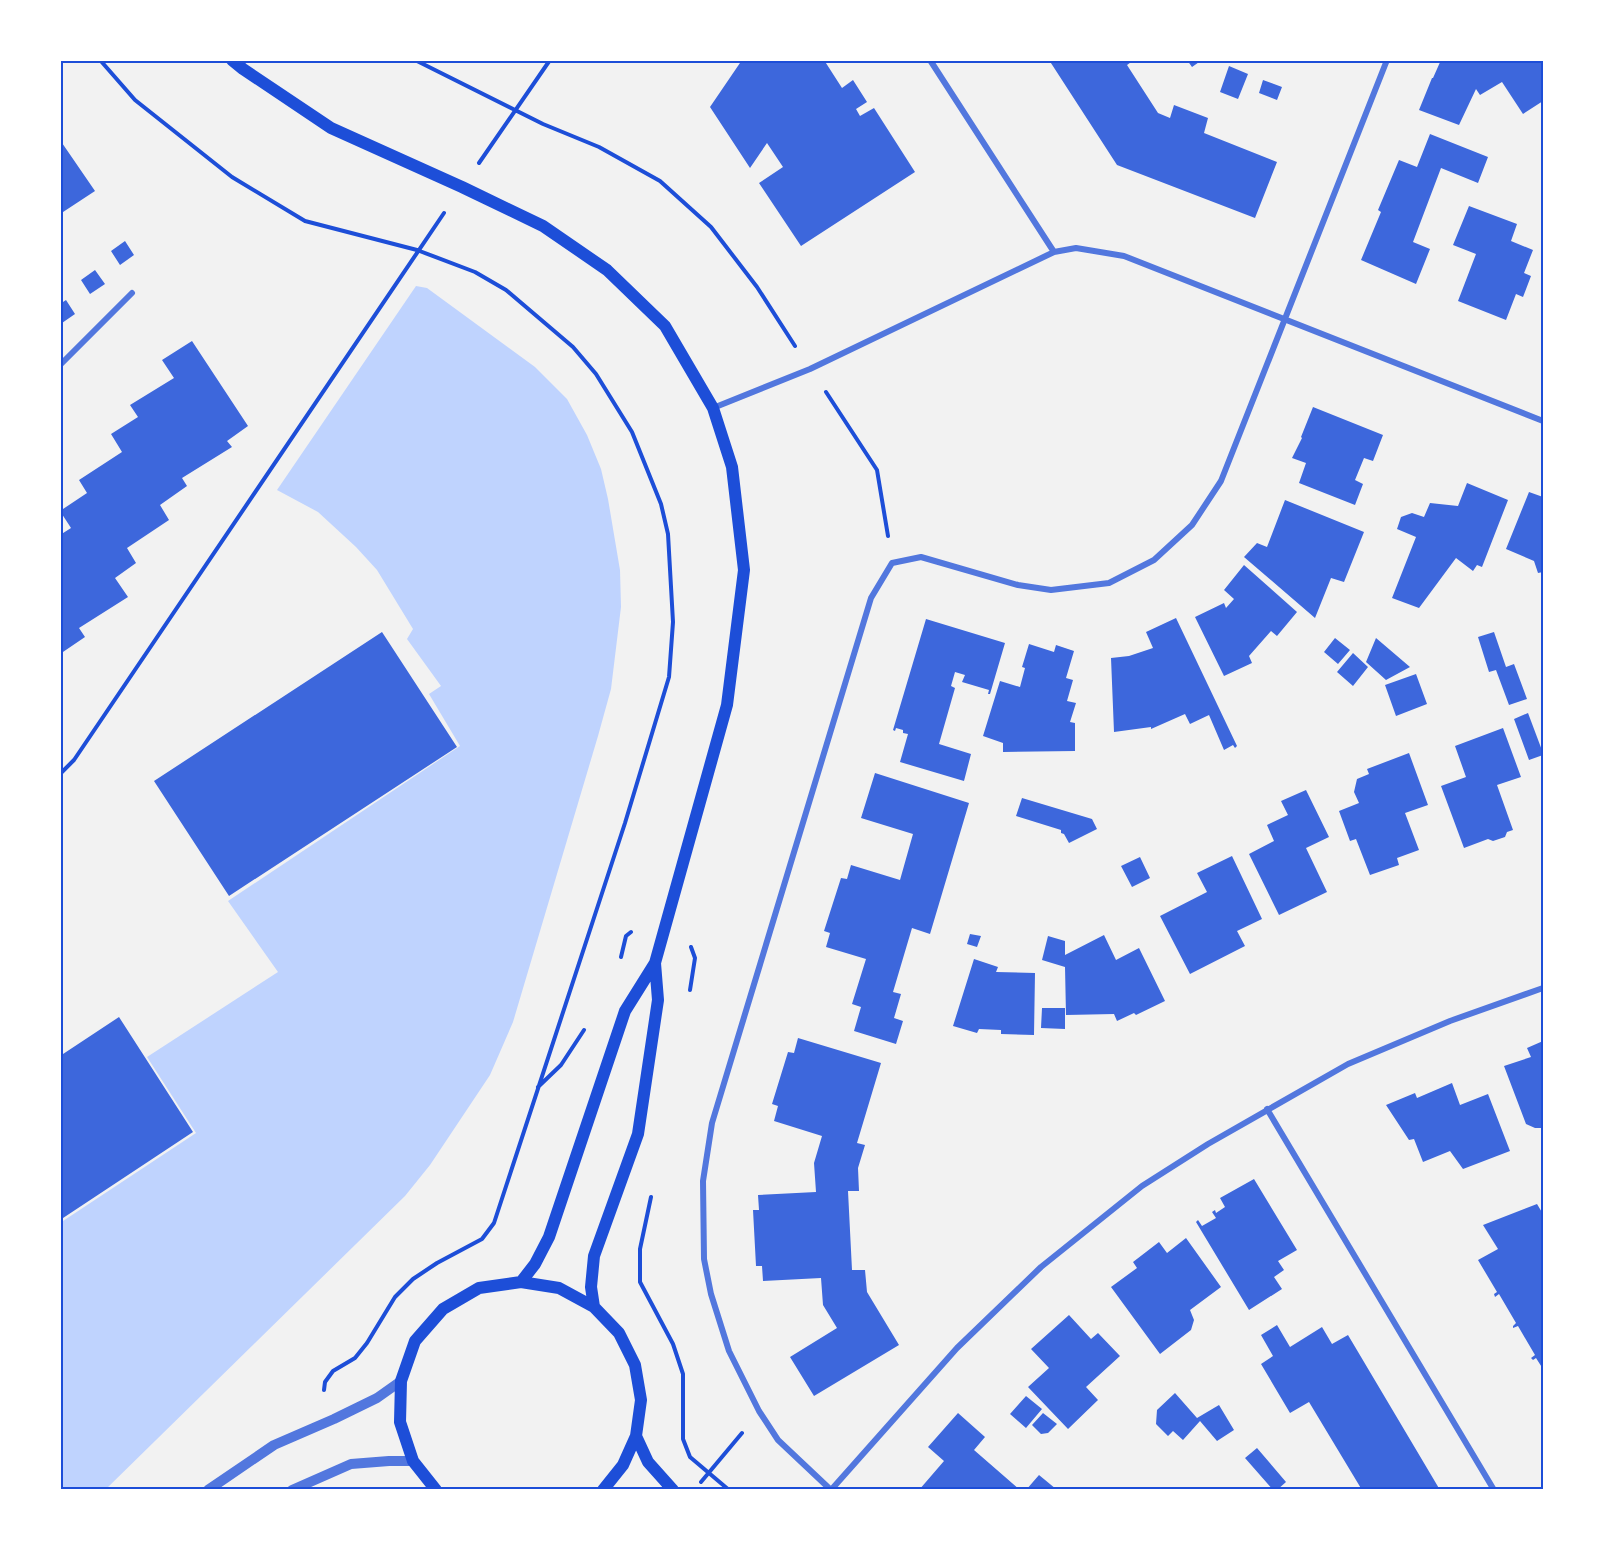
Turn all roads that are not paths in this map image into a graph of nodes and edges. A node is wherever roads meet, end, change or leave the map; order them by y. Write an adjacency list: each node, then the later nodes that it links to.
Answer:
1 (232, 60): 8 (main road)
2 (930, 60): 4 (street)
3 (1387, 60): 6 (street)
4 (1054, 252): 6 (street); 8 (street)
5 (132, 293): 7 (street)
6 (1285, 319): 9 (street); 23 (street)
7 (60, 365)
8 (713, 408): 10 (main road)
9 (1543, 421)
10 (656, 963): 13 (main road); 14 (main road)
11 (1543, 988): 12 (street)
12 (1267, 1109): 23 (street); 24 (street)
13 (521, 1282): 14 (main road); 15 (main road)
14 (594, 1307): 16 (main road)
15 (400, 1381): 17 (main road); 18 (street)
16 (636, 1436): 21 (main road); 22 (main road)
17 (413, 1461): 19 (street); 20 (main road)
18 (208, 1490)
19 (292, 1490)
20 (436, 1490)
21 (603, 1490)
22 (672, 1490)
23 (831, 1490)
24 (1494, 1490)

